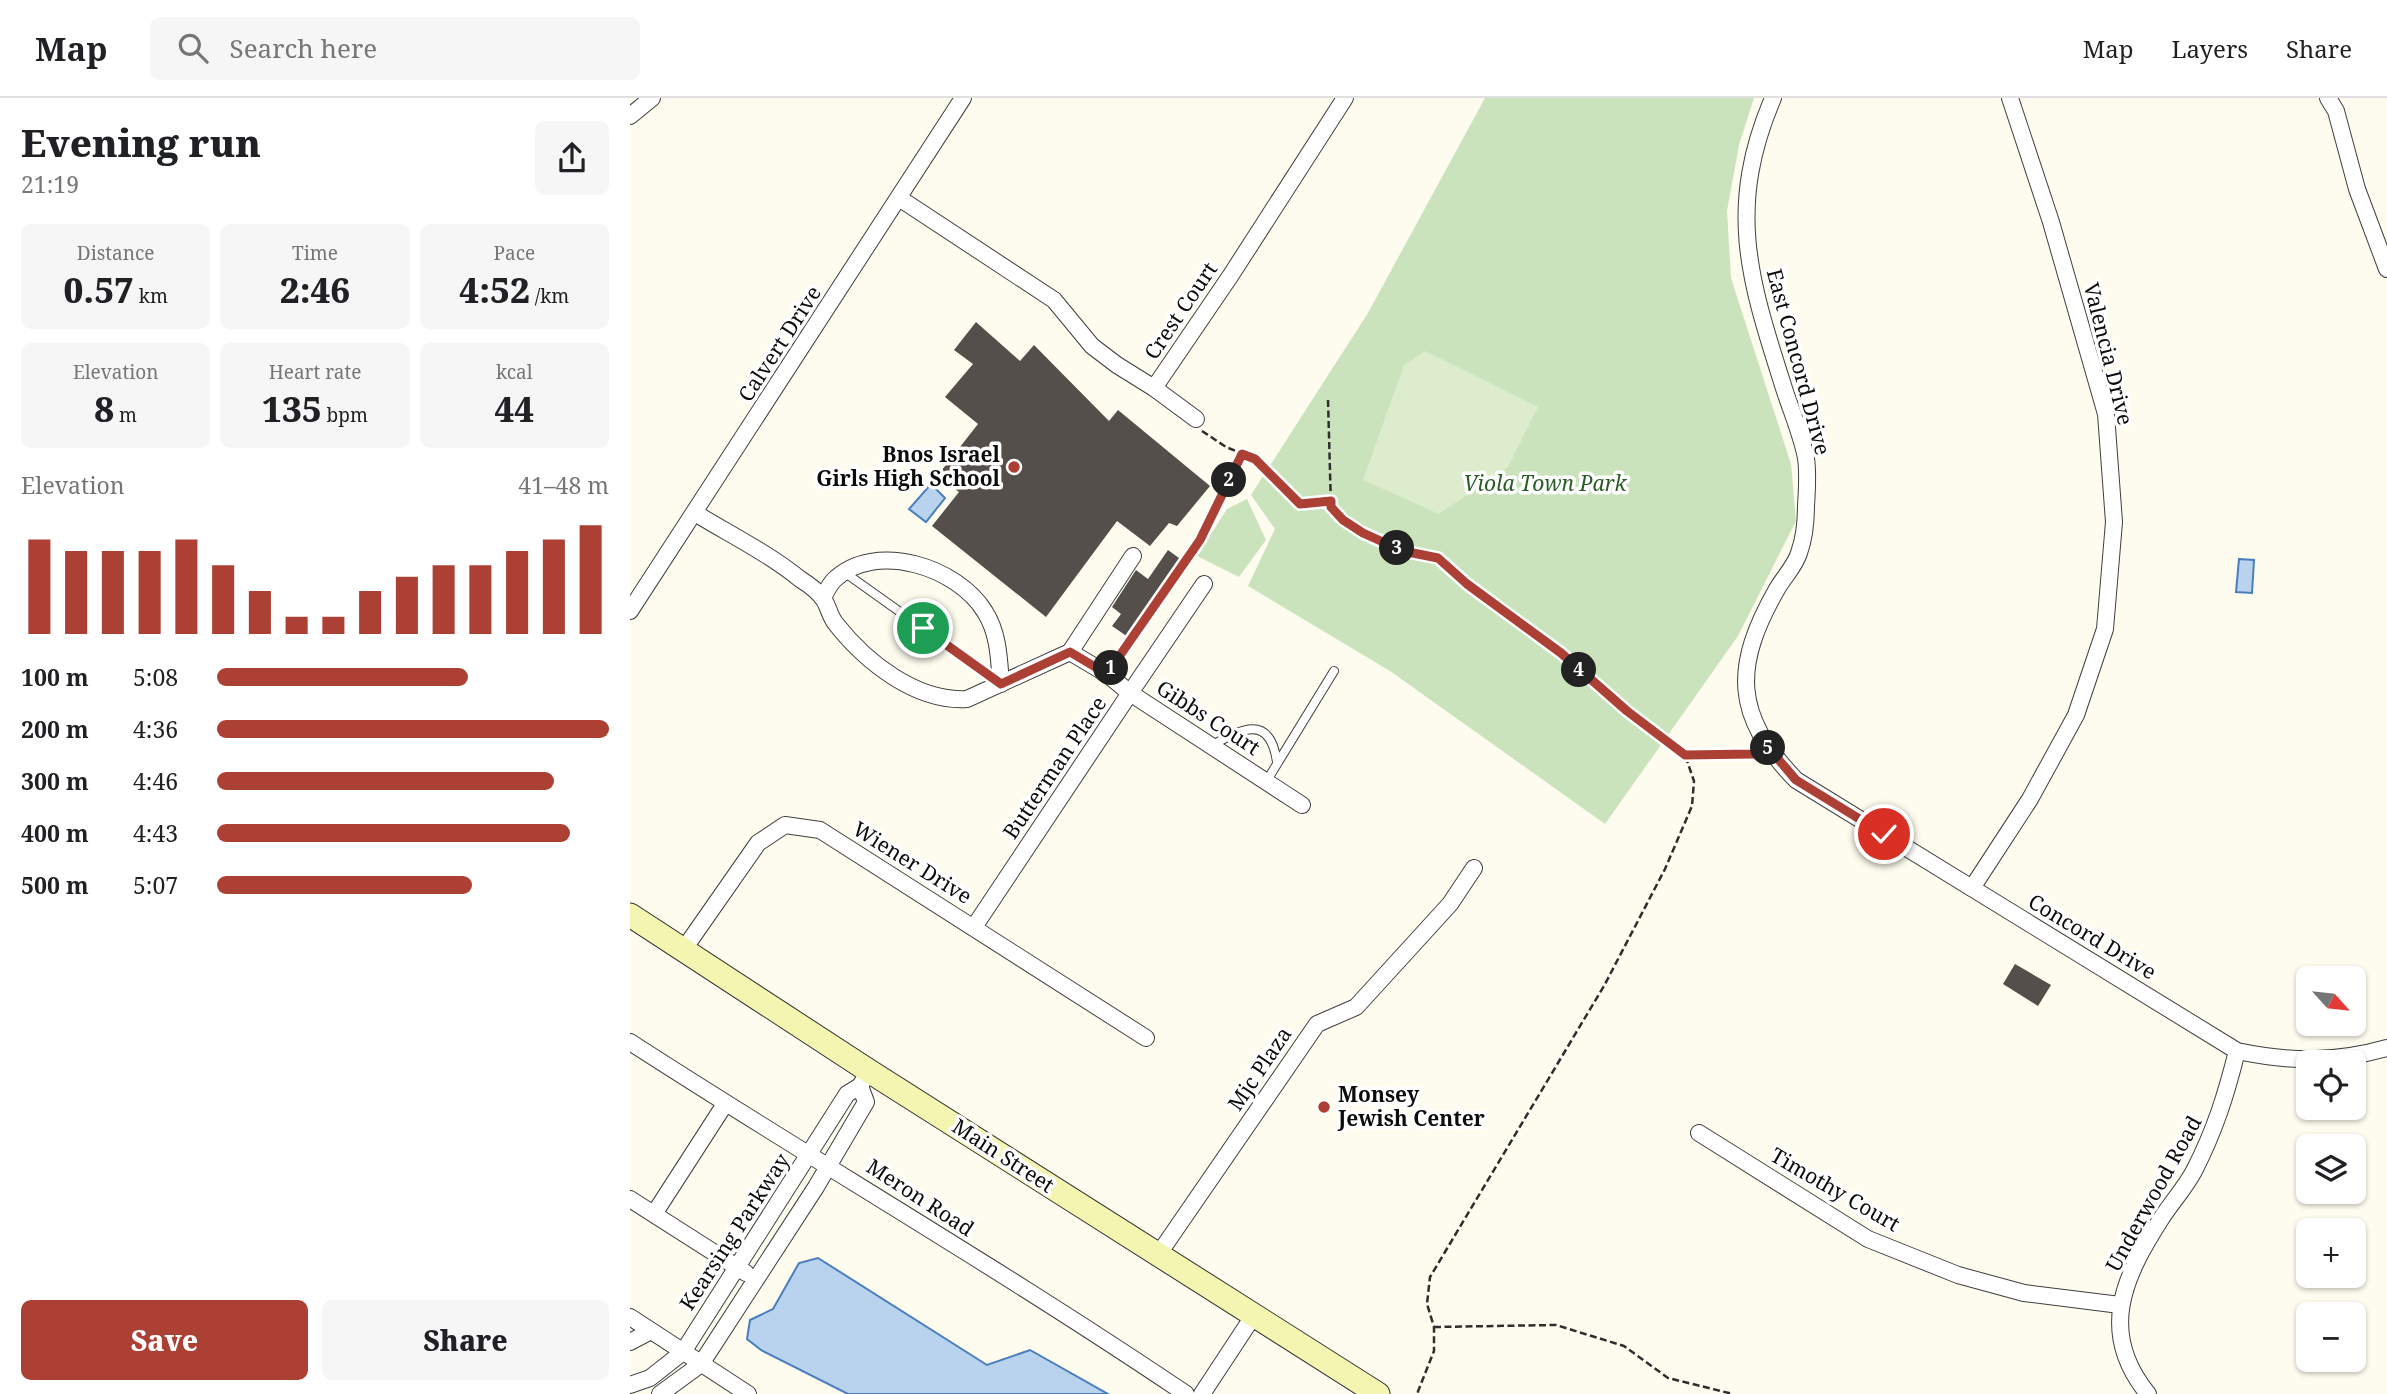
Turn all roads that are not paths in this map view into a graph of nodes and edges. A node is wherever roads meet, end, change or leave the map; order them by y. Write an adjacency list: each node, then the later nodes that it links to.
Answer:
1 (652, 98): 7 (street)
2 (1345, 98): 10 (street, Crest Court)
3 (1773, 98): 24 (street, East Concord Drive)
4 (2010, 98): 28 (street, Valencia Drive)
5 (2328, 98): 9 (street)
6 (956, 101): 8 (street, Calvert Drive)
7 (630, 116)
8 (899, 198): 10 (street, Crest Court); 12 (street, Calvert Drive)
9 (2386, 262)
10 (1154, 388): 11 (street)
11 (1196, 419)
12 (695, 513): 16 (street); 17 (street, Calvert Drive)
13 (1133, 555): 18 (street)
14 (844, 572): 16 (street); 20 (lane); 20 (street)
15 (1203, 584): 21 (street, Gibbs Court)
16 (823, 598): 20 (street)
17 (630, 611)
18 (1070, 652): 20 (street); 21 (street, Butterman Place)
19 (1334, 671): 23 (lane)
20 (1001, 684)
21 (1130, 692): 22 (street, Gibbs Court); 30 (street, Butterman Place)
22 (1211, 746): 23 (lane); 25 (street, Gibbs Court)
23 (1277, 762): 25 (lane)
24 (1796, 780): 28 (street, Concord Drive)
25 (1266, 782): 26 (street, Gibbs Court)
26 (1302, 805)
27 (1474, 868): 43 (street, Mjc Plaza)
28 (1972, 888): 35 (street, Concord Drive)
29 (630, 915): 31 (main road, Main Street)
30 (974, 927): 31 (street, Wiener Drive); 32 (street, Wiener Drive)
31 (684, 949): 36 (main road, Main Street)
32 (1146, 1038)
33 (630, 1042): 37 (street, Meron Road)
34 (2387, 1048): 35 (street, Concord Drive)
35 (2237, 1051): 46 (street, Underwood Road)
36 (865, 1078): 39 (street, Kearsing Parkway); 40 (street, Kearsing Parkway); 43 (main road, Main Street)
37 (725, 1104): 39 (street, Meron Road); 42 (street)
38 (1699, 1133): 46 (street, Timothy Court)
39 (810, 1154): 40 (street, Meron Road); 44 (street, Kearsing Parkway)
40 (829, 1165): 45 (street, Kearsing Parkway); 56 (street, Meron Road)
41 (630, 1199): 42 (street)
42 (654, 1214): 44 (street)
43 (1158, 1255): 47 (main road, Main Street)
44 (737, 1268): 45 (street); 51 (street, Kearsing Parkway)
45 (755, 1279): 52 (street, Kearsing Parkway)
46 (2120, 1305): 59 (street, Underwood Road)
47 (1254, 1315): 57 (street); 58 (main road, Main Street)
48 (630, 1317): 49 (street)
49 (651, 1332): 50 (street); 51 (street)
50 (630, 1342)
51 (683, 1352): 52 (street); 53 (street, Kearsing Parkway)
52 (701, 1364): 54 (street, Kearsing Parkway); 55 (street)
53 (638, 1387)
54 (660, 1394)
55 (748, 1394)
56 (1185, 1394)
57 (1202, 1394)
58 (1378, 1394)
59 (2148, 1394)

